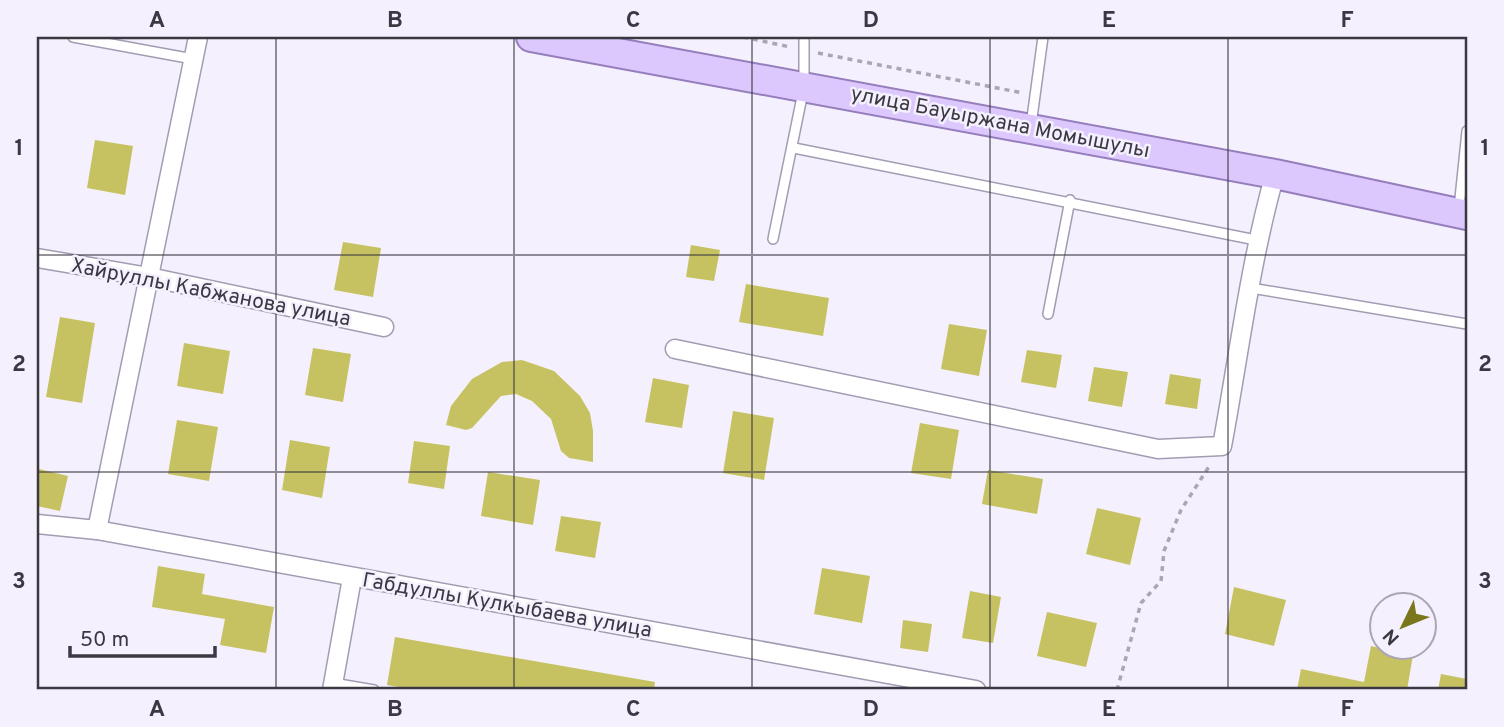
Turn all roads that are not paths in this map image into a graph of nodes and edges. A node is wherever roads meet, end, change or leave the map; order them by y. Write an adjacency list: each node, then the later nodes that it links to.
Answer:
1 (73, 37): 6 (lane)
2 (198, 37): 6 (street)
3 (533, 37): 7 (main road, улица Бауыржана Момышулы)
4 (804, 37): 7 (lane)
5 (1043, 37): 8 (lane)
6 (193, 59): 17 (street)
7 (804, 87): 8 (main road, улица Бауыржана Момышулы); 10 (lane)
8 (1030, 130): 11 (main road, улица Бауыржана Момышулы)
9 (1467, 131): 13 (lane)
10 (794, 148): 12 (lane); 14 (lane)
11 (1275, 174): 13 (main road, улица Бауыржана Момышулы); 15 (street)
12 (1070, 201): 15 (lane); 19 (lane)
13 (1463, 214)
14 (773, 239)
15 (1256, 240): 18 (street)
16 (37, 258): 17 (street, Хайруллы Кабжанова улица)
17 (149, 277): 21 (street, Хайруллы Кабжанова улица); 24 (street)
18 (1251, 288): 20 (lane); 22 (street)
19 (1048, 314)
20 (1467, 324)
21 (384, 327)
22 (675, 349)
23 (37, 524): 24 (street, Габдуллы Кулкыбаева улица)
24 (97, 530): 25 (street, Габдуллы Кулкыбаева улица)
25 (352, 578): 26 (street); 28 (street, Габдуллы Кулкыбаева улица)
26 (332, 686): 27 (lane)
27 (374, 690)
28 (976, 690)

